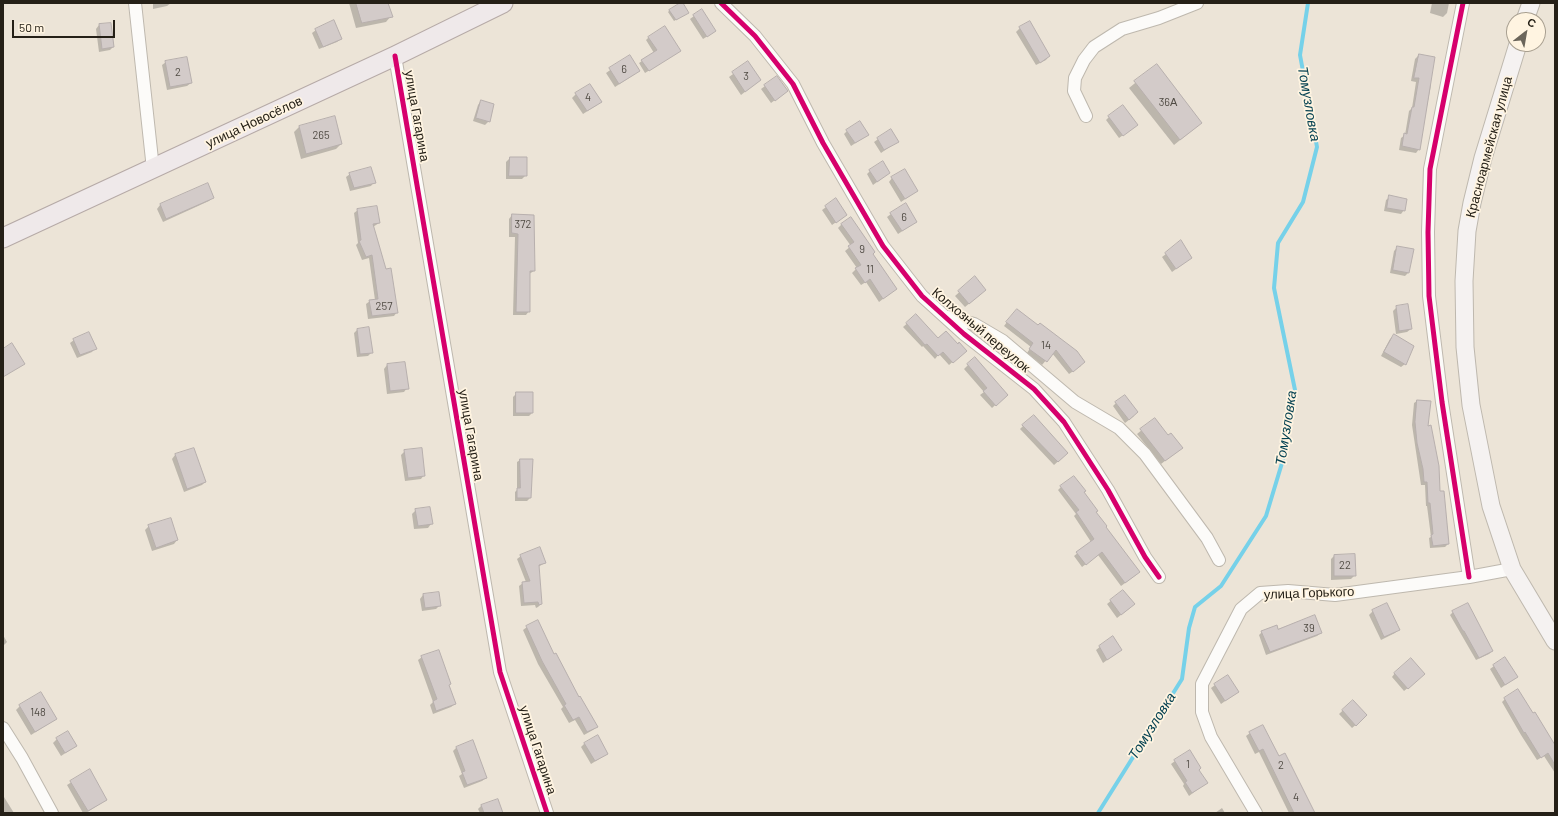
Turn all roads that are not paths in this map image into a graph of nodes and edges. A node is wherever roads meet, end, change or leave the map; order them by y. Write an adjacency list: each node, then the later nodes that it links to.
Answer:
1 (135, 3): 9 (street)
2 (503, 3): 7 (main road, улица Новосёлов)
3 (721, 3): 11 (street, Колхозный переулок)
4 (1197, 3): 8 (street)
5 (1463, 3): 14 (street)
6 (1516, 52): 13 (main road, Красноармейская улица)
7 (395, 56): 9 (main road, улица Новосёлов); 19 (street, улица Гагарина)
8 (1086, 116)
9 (153, 169): 10 (main road, улица Новосёлов)
10 (3, 238)
11 (944, 316): 12 (street, Колхозный переулок); 15 (street, Колхозный переулок)
12 (1219, 560)
13 (1512, 569): 14 (street, улица Горького); 16 (main road, Красноармейская улица)
14 (1469, 577): 20 (street, улица Горького)
15 (1159, 578)
16 (1555, 641)
17 (3, 728): 18 (street)
18 (52, 813)
19 (547, 813)
20 (1256, 813)

